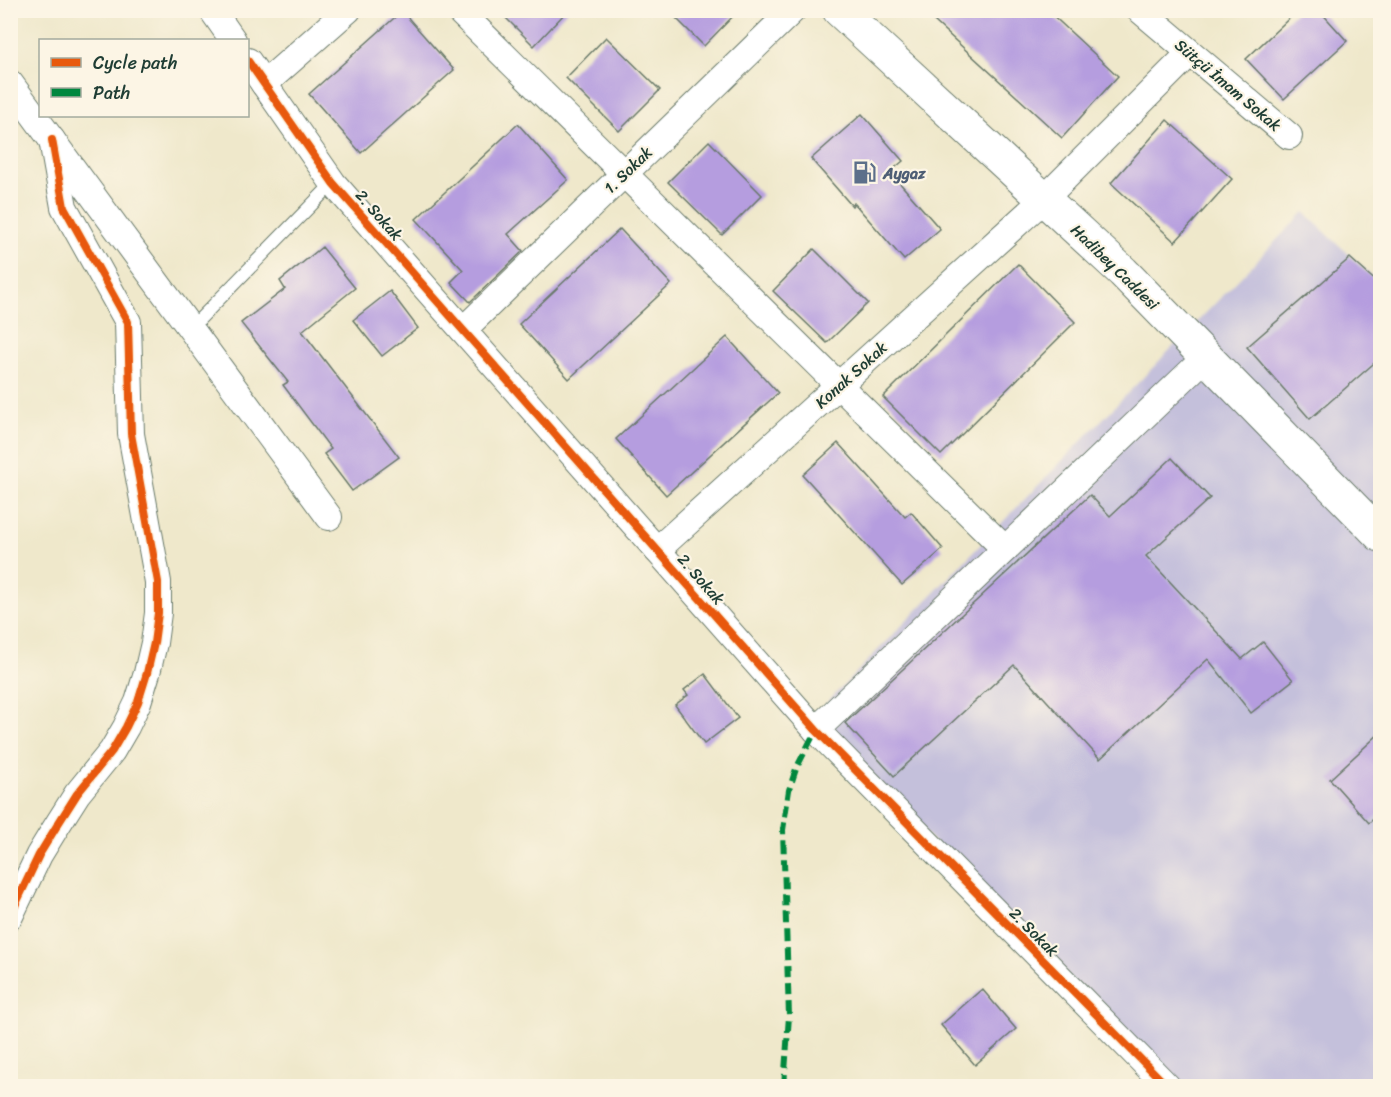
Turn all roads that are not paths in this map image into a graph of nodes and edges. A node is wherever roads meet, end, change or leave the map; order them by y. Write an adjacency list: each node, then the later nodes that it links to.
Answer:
1 (212, 10): 7 (street)
2 (348, 10): 11 (street)
3 (458, 10): 14 (street)
4 (793, 10): 14 (street, 1. Sokak)
5 (839, 10): 16 (main road, Hadibey Caddesi)
6 (1140, 10): 8 (street, Sütçü İmam Sokak)
7 (232, 39)
8 (1190, 53): 12 (street, Sütçü İmam Sokak); 16 (street, Konak Sokak)
9 (249, 62): 11 (street, 2. Sokak)
10 (10, 83): 13 (street)
11 (264, 84): 15 (street, 2. Sokak)
12 (1289, 136)
13 (52, 140): 17 (street); 26 (street)
14 (624, 174): 18 (street, 1. Sokak); 20 (street)
15 (333, 183): 17 (lane); 18 (street, 2. Sokak)
16 (1044, 199): 19 (main road, Hadibey Caddesi); 20 (street, Konak Sokak)
17 (190, 328): 21 (street)
18 (463, 330): 24 (street, 2. Sokak)
19 (1206, 357): 22 (main road, Hadibey Caddesi); 23 (street)
20 (839, 385): 23 (street); 24 (street, Konak Sokak)
21 (329, 516)
22 (1380, 535)
23 (1005, 549): 25 (street)
24 (657, 550): 25 (street, 2. Sokak)
25 (816, 730): 27 (street, 2. Sokak)
26 (10, 916)
27 (1167, 1086)

